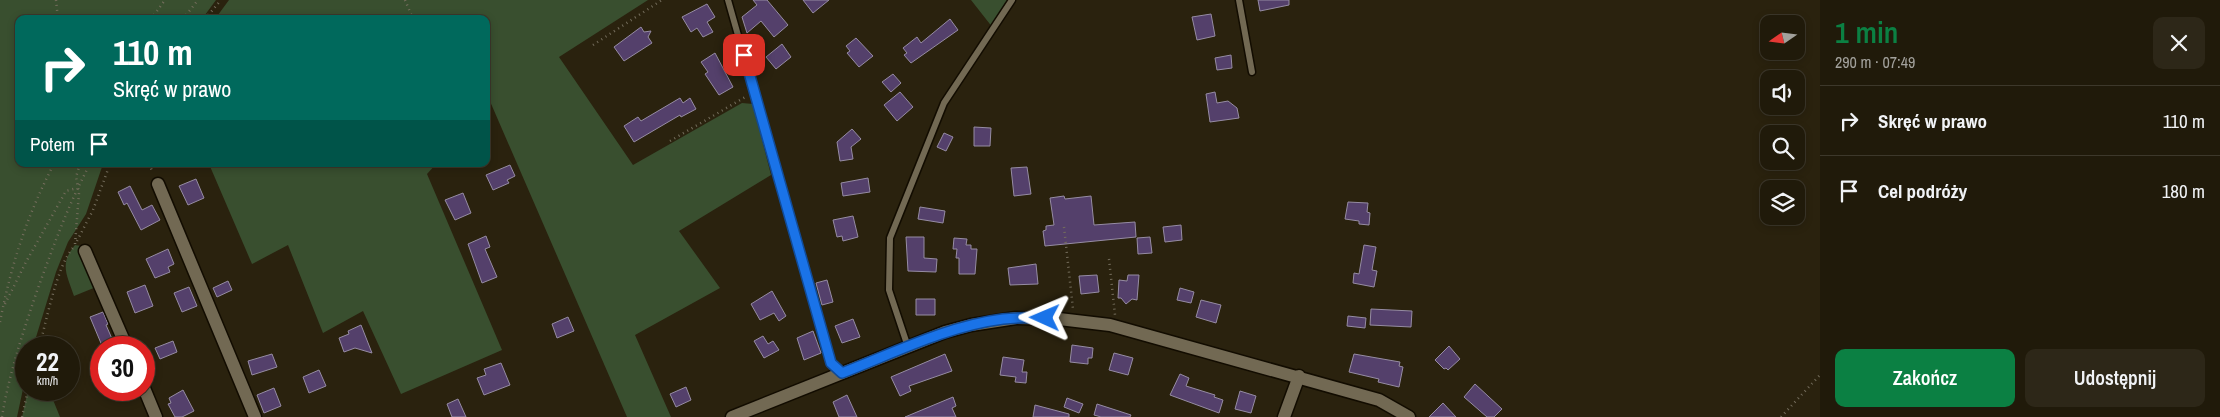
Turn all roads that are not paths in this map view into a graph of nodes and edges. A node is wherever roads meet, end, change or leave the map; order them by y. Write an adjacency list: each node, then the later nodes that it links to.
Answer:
1 (728, 0): 9 (lane)
2 (1012, 0): 8 (lane)
3 (1239, 0): 4 (lane)
4 (1252, 72)
5 (158, 184): 13 (street)
6 (80, 248): 7 (street)
7 (121, 336)
8 (908, 347): 9 (street); 10 (street)
9 (842, 373): 14 (street)
10 (1299, 376): 15 (street); 16 (street)
11 (149, 401): 12 (street)
12 (156, 417)
13 (255, 417)
14 (732, 417)
15 (1284, 417)
16 (1409, 417)

